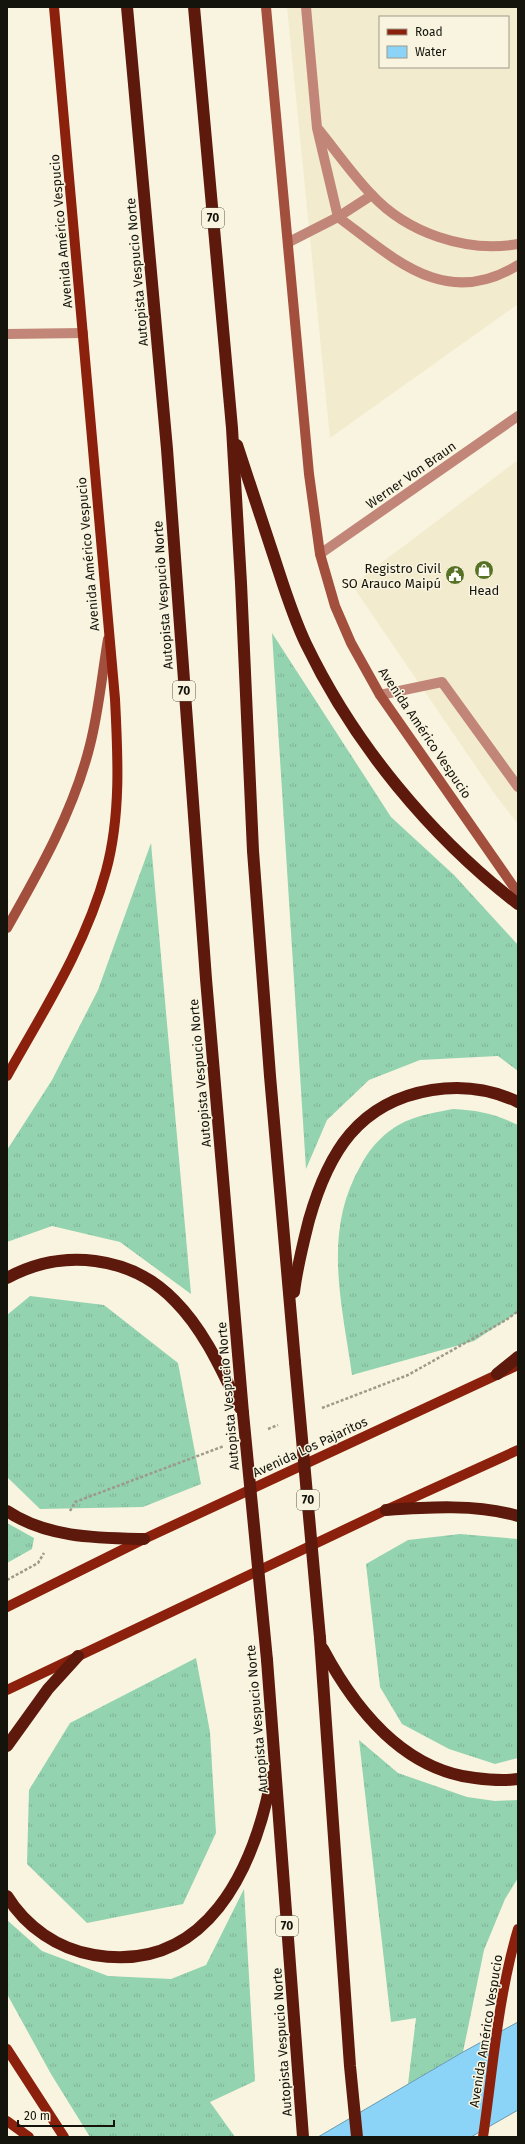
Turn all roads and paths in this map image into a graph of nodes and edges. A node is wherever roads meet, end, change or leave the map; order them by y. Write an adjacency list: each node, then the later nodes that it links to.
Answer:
1 (54, 7): 12 (main road, Avenida Américo Vespucio)
2 (127, 7): 30 (highway, Autopista Vespucio Norte / 70)
3 (194, 7): 15 (highway, 70)
4 (266, 7): 9 (main road, Avenida Américo Vespucio)
5 (306, 7): 6 (street)
6 (317, 128): 7 (street); 8 (street)
7 (372, 195): 8 (street); 10 (street)
8 (338, 217): 9 (street); 11 (street)
9 (289, 242): 16 (main road, Avenida Américo Vespucio)
10 (518, 244)
11 (518, 265)
12 (83, 333): 13 (street); 17 (main road, Avenida Américo Vespucio)
13 (7, 334)
14 (518, 416): 16 (street, Werner Von Braun)
15 (232, 428): 21 (highway); 26 (highway, 70)
16 (320, 554): 18 (main road, Avenida Américo Vespucio)
17 (108, 635): 22 (main road); 23 (main road, Avenida Américo Vespucio)
18 (380, 695): 19 (street); 20 (main road, Avenida Américo Vespucio)
19 (518, 787)
20 (518, 893)
21 (518, 904)
22 (7, 928)
23 (7, 1076)
24 (518, 1102): 26 (highway)
25 (7, 1278): 30 (highway)
26 (291, 1315): 37 (highway, 70, bridge)
27 (518, 1357): 29 (highway)
28 (518, 1365): 29 (main road, Avenida Los Pajaritos)
29 (497, 1374): 35 (main road, Avenida Los Pajaritos)
30 (243, 1413): 41 (highway, Autopista Vespucio Norte / 70, bridge)
31 (518, 1450): 32 (main road)
32 (386, 1510): 34 (highway); 38 (main road)
33 (7, 1511): 35 (highway)
34 (518, 1516)
35 (144, 1539): 36 (main road, Avenida Los Pajaritos)
36 (7, 1607)
37 (321, 1642): 42 (highway); 50 (highway, 70)
38 (78, 1656): 39 (main road); 40 (highway)
39 (7, 1690)
40 (7, 1746)
41 (275, 1761): 43 (highway); 49 (highway, Autopista Vespucio Norte / 70)
42 (518, 1778)
43 (7, 1896)
44 (518, 1929): 51 (main road, Avenida Américo Vespucio)
45 (7, 2049): 48 (main road)
46 (7, 2122): 47 (main road)
47 (29, 2137)
48 (64, 2137)
49 (303, 2137)
50 (357, 2137)
51 (483, 2137)

